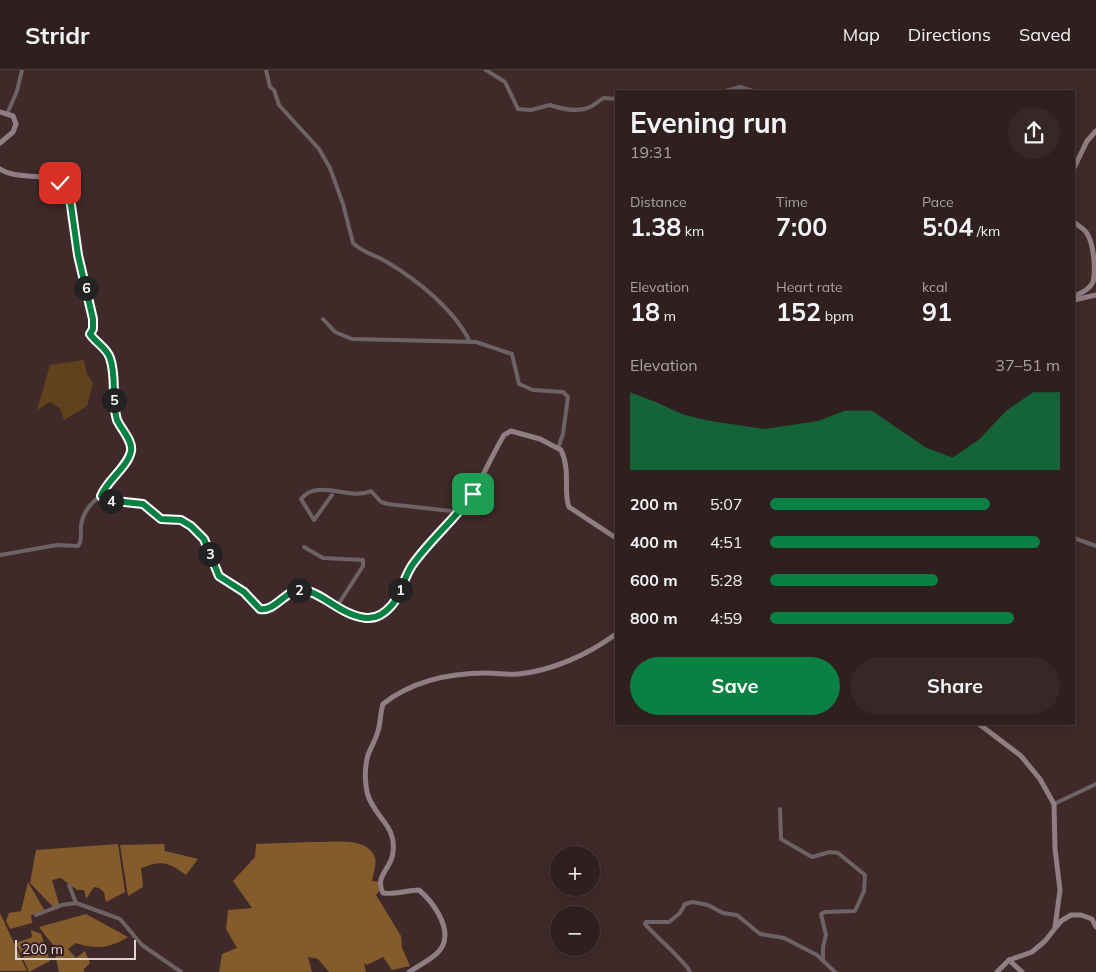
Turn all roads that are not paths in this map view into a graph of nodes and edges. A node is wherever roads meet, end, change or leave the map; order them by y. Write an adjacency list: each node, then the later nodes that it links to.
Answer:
1 (22, 70): 8 (street)
2 (266, 70): 18 (street)
3 (486, 70): 6 (street)
4 (729, 90): 5 (street)
5 (750, 90)
6 (615, 99)
7 (0, 112): 8 (street)
8 (6, 114): 10 (street)
9 (1096, 131): 11 (street)
10 (0, 143)
11 (1075, 166)
12 (0, 170): 21 (street)
13 (1075, 223): 15 (street)
14 (1096, 295): 16 (street)
15 (1075, 296)
16 (1075, 300)
17 (323, 319): 18 (street)
18 (470, 342): 19 (street)
19 (558, 448): 22 (street); 23 (street)
20 (332, 495): 22 (street)
21 (101, 496): 27 (street); 28 (street)
22 (460, 512): 28 (street)
23 (615, 537)
24 (1075, 538): 25 (street)
25 (1096, 546)
26 (304, 547): 28 (street)
27 (0, 555)
28 (336, 608)
29 (615, 635): 42 (street)
30 (980, 725): 32 (street)
31 (1096, 784): 32 (street)
32 (1054, 804): 37 (street)
33 (780, 809): 39 (street)
34 (69, 885): 35 (street)
35 (76, 903): 36 (street); 41 (street)
36 (36, 915)
37 (1055, 927): 38 (street); 40 (street)
38 (1096, 927)
39 (823, 959): 43 (street); 44 (street)
40 (1009, 960): 45 (street); 46 (street)
41 (181, 972)
42 (409, 972)
43 (690, 972)
44 (835, 972)
45 (997, 972)
46 (1022, 972)

